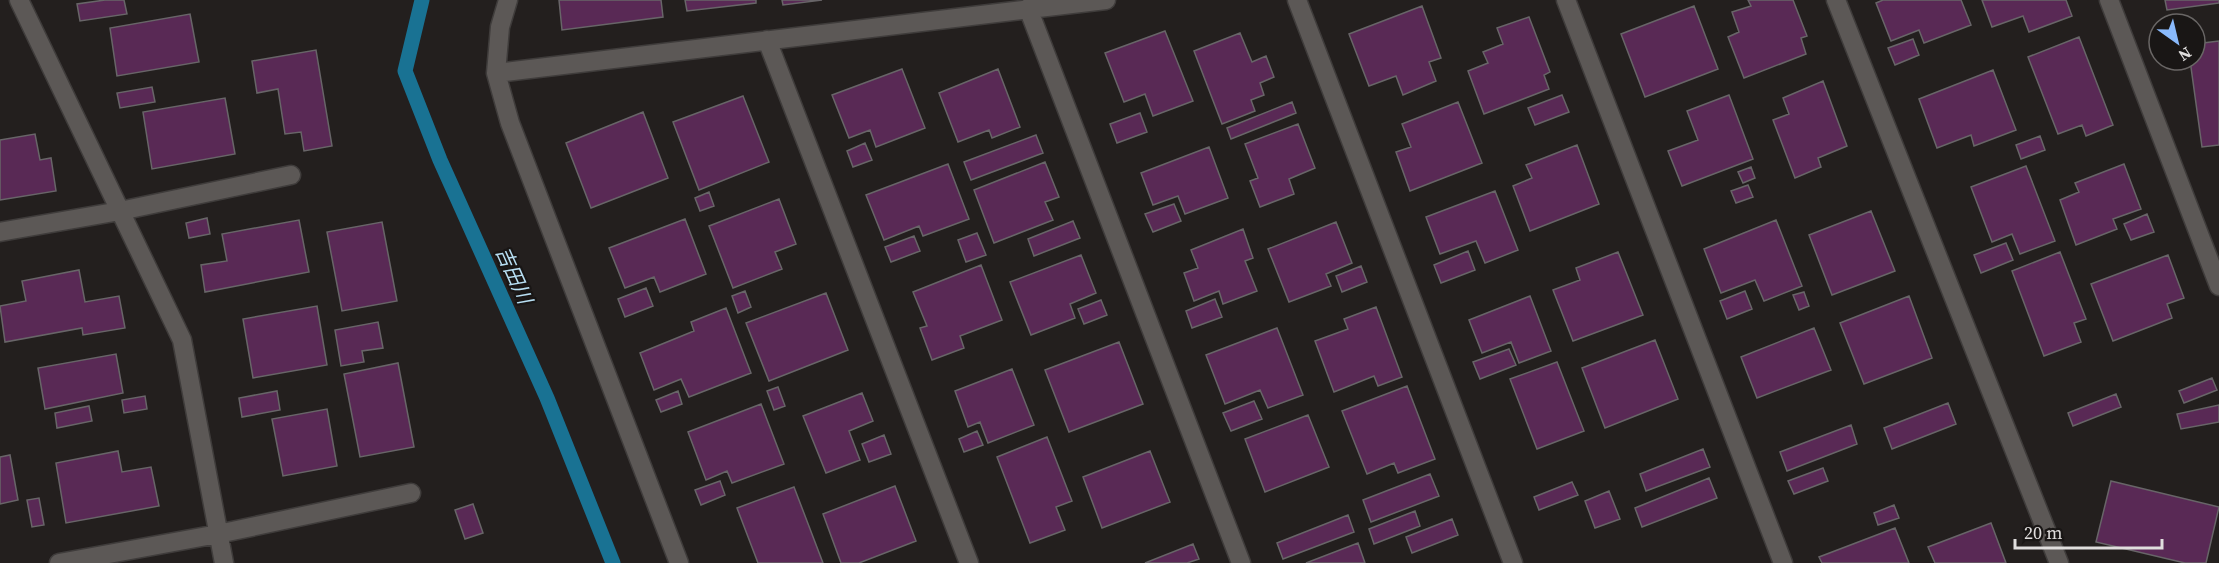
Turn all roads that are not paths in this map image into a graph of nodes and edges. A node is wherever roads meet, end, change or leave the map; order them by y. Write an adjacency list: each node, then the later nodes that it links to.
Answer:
1 (20, 0): 12 (street)
2 (508, 0): 10 (street)
3 (1106, 0): 8 (street)
4 (1297, 0): 22 (street)
5 (1566, 0): 23 (street)
6 (1836, 0): 24 (street)
7 (2109, 0): 14 (street)
8 (1028, 8): 9 (street); 21 (street)
9 (767, 40): 10 (street); 20 (street)
10 (496, 73): 19 (street)
11 (291, 175): 12 (street)
12 (120, 211): 13 (street); 16 (street)
13 (0, 232)
14 (2219, 286)
15 (411, 493): 16 (street)
16 (218, 534): 17 (street); 18 (street)
17 (59, 563)
18 (224, 563)
19 (679, 563)
20 (969, 563)
21 (1241, 563)
22 (1513, 563)
23 (1783, 563)
24 (2059, 563)

